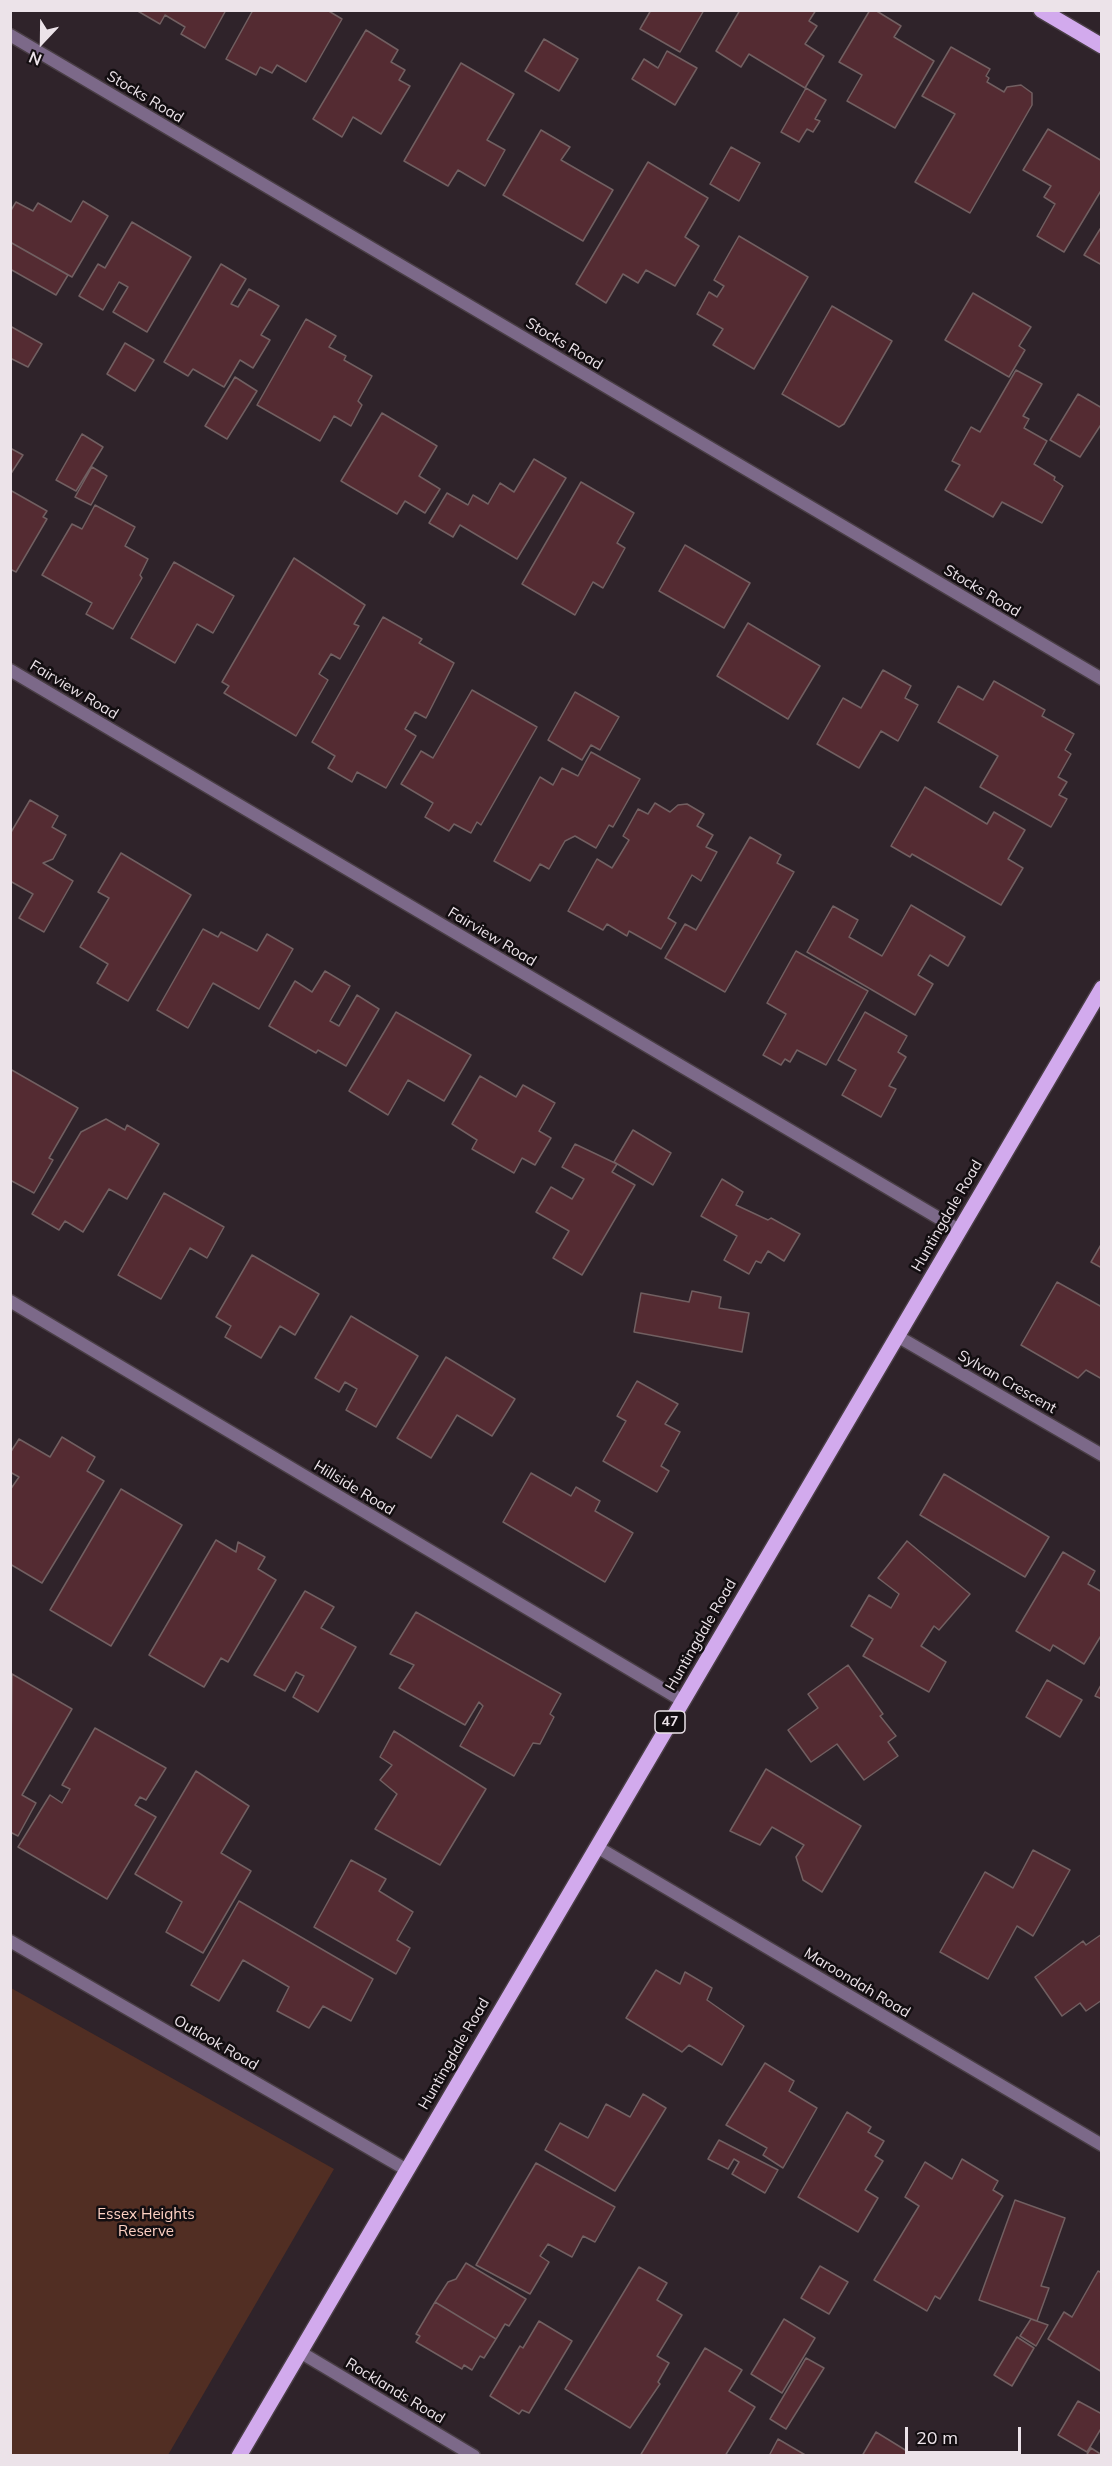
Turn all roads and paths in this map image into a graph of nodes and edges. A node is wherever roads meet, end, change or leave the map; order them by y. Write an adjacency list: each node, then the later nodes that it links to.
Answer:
1 (1041, 10): 3 (main road)
2 (10, 35): 5 (street, Stocks Road)
3 (1101, 46)
4 (10, 670): 7 (street, Fairview Road)
5 (1101, 679)
6 (1101, 988): 7 (main road, Huntingdale Road / 47)
7 (959, 1230): 9 (main road, Huntingdale Road / 47)
8 (10, 1301): 11 (street, Hillside Road)
9 (897, 1336): 10 (street, Sylvan Crescent); 11 (main road, Huntingdale Road / 47)
10 (1101, 1455)
11 (683, 1701): 12 (main road, Huntingdale Road / 47)
12 (597, 1847): 14 (street, Maroondah Road); 15 (main road, Huntingdale Road / 47)
13 (10, 1941): 15 (street, Outlook Road)
14 (1101, 2145)
15 (407, 2170): 16 (main road, Huntingdale Road / 47)
16 (300, 2352): 17 (main road, Huntingdale Road / 47); 18 (street, Rocklands Road)
17 (239, 2456)
18 (474, 2456)

